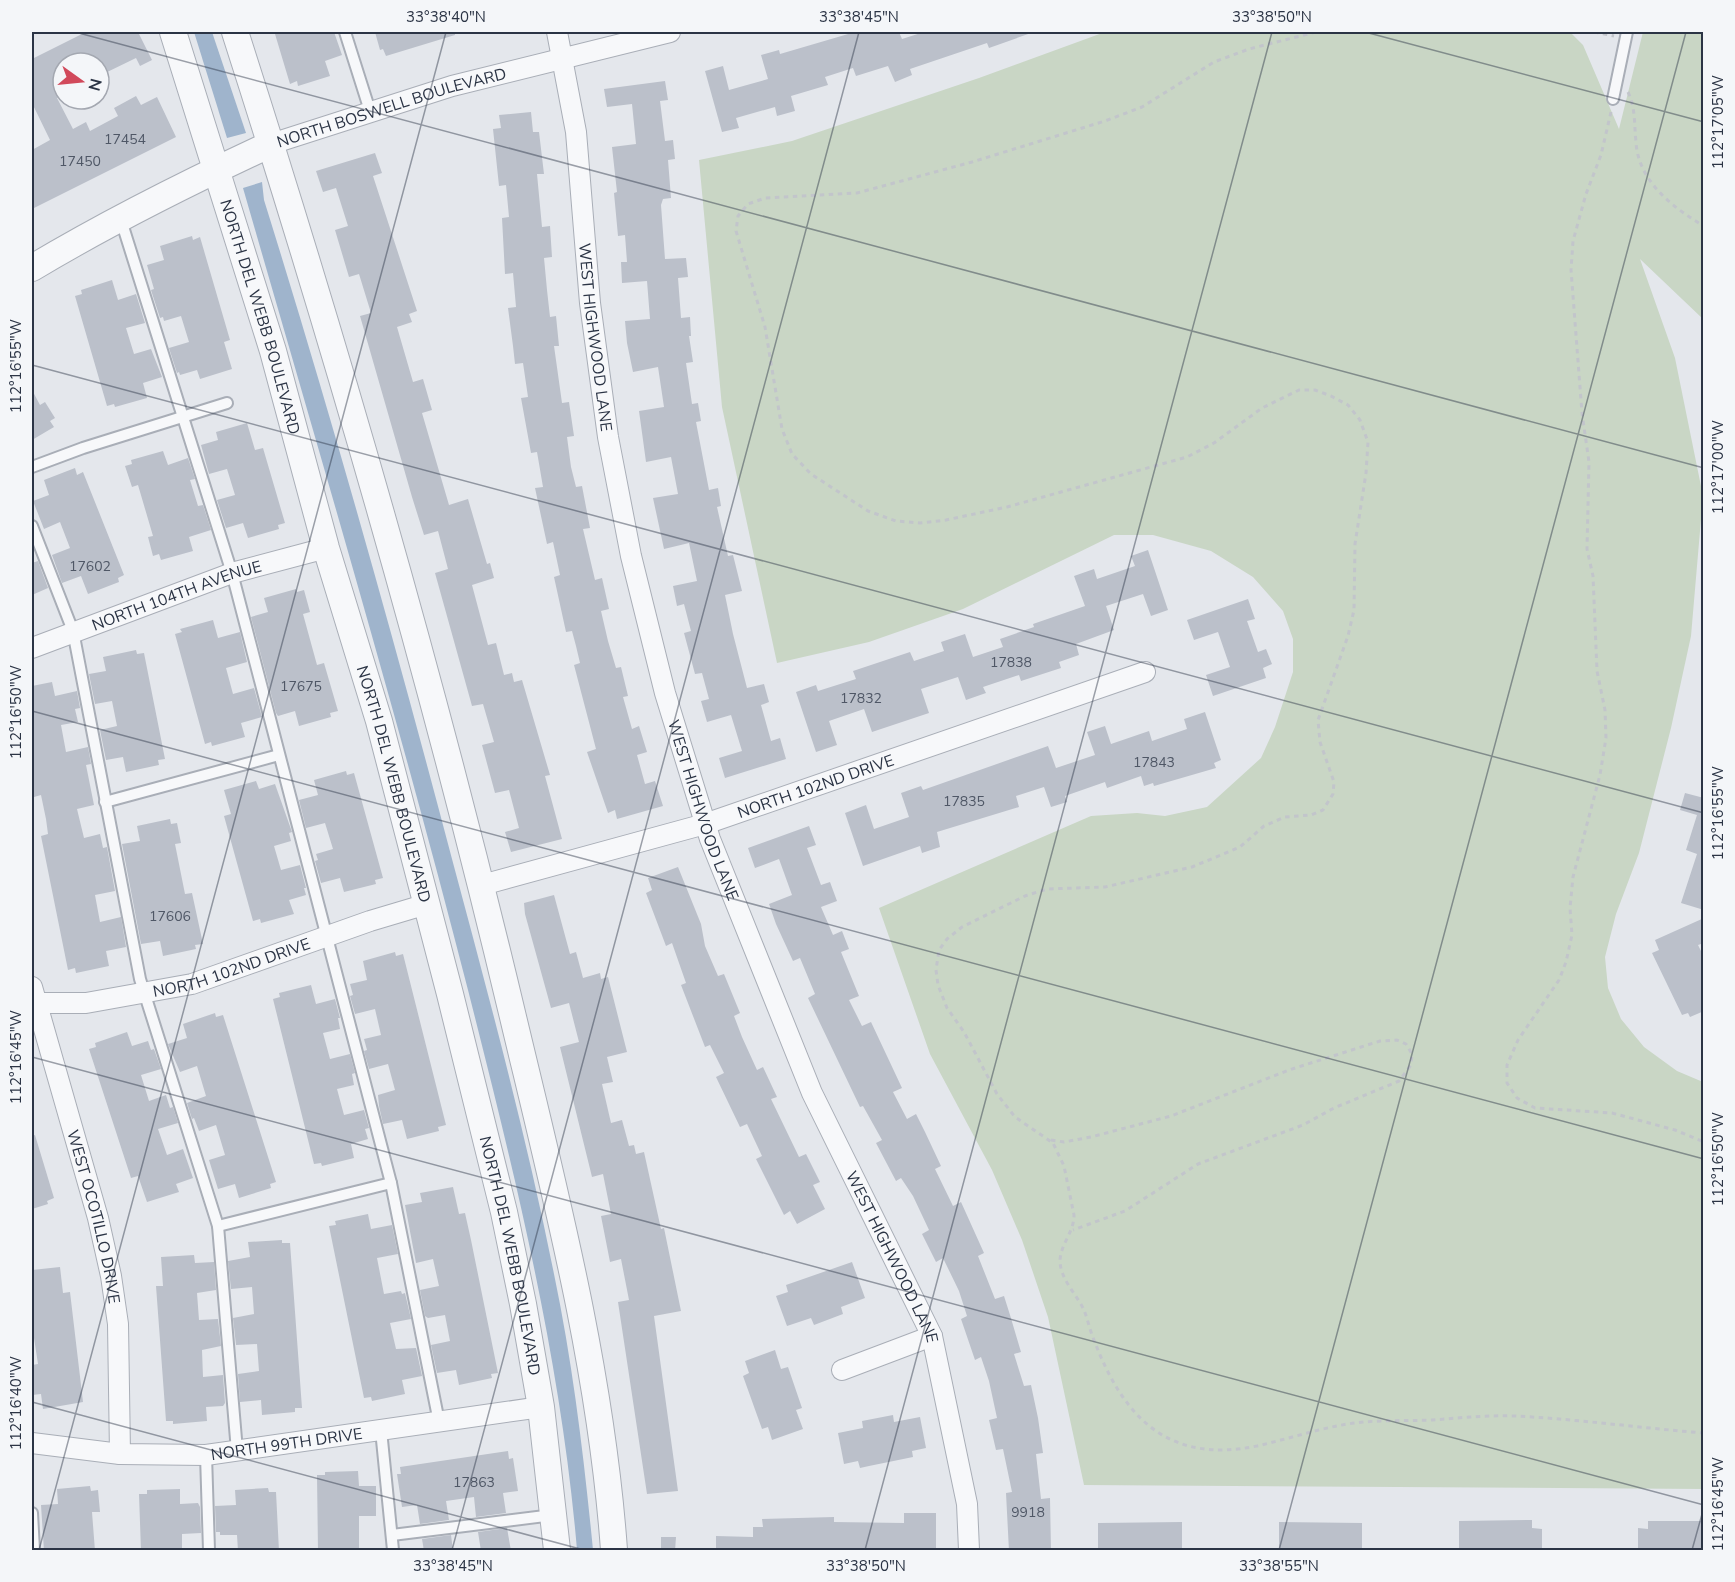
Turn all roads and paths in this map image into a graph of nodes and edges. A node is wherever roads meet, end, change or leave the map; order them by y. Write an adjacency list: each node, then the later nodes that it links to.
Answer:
1 (173, 32): 14 (street, NORTH DEL WEBB BOULEVARD)
2 (235, 32): 13 (street)
3 (345, 32): 12 (lane)
4 (557, 32): 9 (street, WEST HIGHWOOD LANE)
5 (670, 32): 9 (street, NORTH BOSWELL BOULEVARD)
6 (1316, 32): 35 (path)
7 (1594, 32): 8 (path)
8 (1626, 35): 10 (lane)
9 (563, 58): 12 (street, NORTH BOSWELL BOULEVARD); 29 (street, WEST HIGHWOOD LANE)
10 (1621, 61): 11 (lane); 16 (path)
11 (1614, 99): 36 (path)
12 (370, 111): 13 (street, NORTH BOSWELL BOULEVARD)
13 (271, 144): 14 (street, NORTH BOSWELL BOULEVARD); 30 (street)
14 (216, 169): 15 (street, NORTH BOSWELL BOULEVARD); 22 (street, NORTH DEL WEBB BOULEVARD)
15 (120, 217): 17 (street, NORTH BOSWELL BOULEVARD); 19 (lane)
16 (1704, 225)
17 (33, 263)
18 (227, 403): 19 (lane)
19 (181, 418): 20 (lane); 23 (lane)
20 (32, 467)
21 (32, 526): 24 (lane)
22 (326, 548): 23 (street, NORTH 104TH AVENUE); 31 (street, NORTH DEL WEBB BOULEVARD)
23 (232, 573): 24 (street, NORTH 104TH AVENUE); 27 (lane)
24 (73, 631): 25 (street, NORTH 104TH AVENUE); 28 (lane)
25 (32, 648)
26 (1145, 672): 29 (street, NORTH 102ND DRIVE)
27 (279, 755): 28 (lane); 32 (lane)
28 (105, 802): 33 (lane)
29 (705, 824): 30 (street, NORTH 102ND DRIVE); 40 (street, WEST HIGHWOOD LANE)
30 (482, 885): 57 (street)
31 (427, 904): 32 (street, NORTH 102ND DRIVE); 42 (street, NORTH DEL WEBB BOULEVARD)
32 (328, 936): 33 (street, NORTH 102ND DRIVE); 37 (lane)
33 (144, 994): 34 (street, NORTH 102ND DRIVE); 38 (lane)
34 (33, 998): 48 (street, WEST OCOTILLO DRIVE)
35 (1044, 1138): 39 (path); 39 (path)
36 (1704, 1142)
37 (391, 1183): 38 (lane); 43 (lane)
38 (218, 1226): 47 (lane)
39 (1072, 1231): 45 (path)
40 (932, 1336): 41 (street); 58 (street, WEST HIGHWOOD LANE)
41 (842, 1370)
42 (541, 1407): 43 (street, NORTH 99TH DRIVE); 51 (street, NORTH DEL WEBB BOULEVARD)
43 (439, 1422): 44 (street, NORTH 99TH DRIVE)
44 (381, 1430): 47 (street, NORTH 99TH DRIVE); 52 (lane)
45 (1704, 1433)
46 (32, 1443): 48 (street, NORTH 99TH DRIVE)
47 (237, 1451): 49 (street, NORTH 99TH DRIVE)
48 (120, 1454): 49 (street, NORTH 99TH DRIVE)
49 (206, 1455): 54 (lane)
50 (32, 1513): 53 (lane)
51 (554, 1515): 52 (lane); 56 (street, NORTH DEL WEBB BOULEVARD)
52 (392, 1535): 55 (lane)
53 (34, 1551)
54 (209, 1551)
55 (393, 1551)
56 (557, 1551)
57 (614, 1551)
58 (969, 1551)

